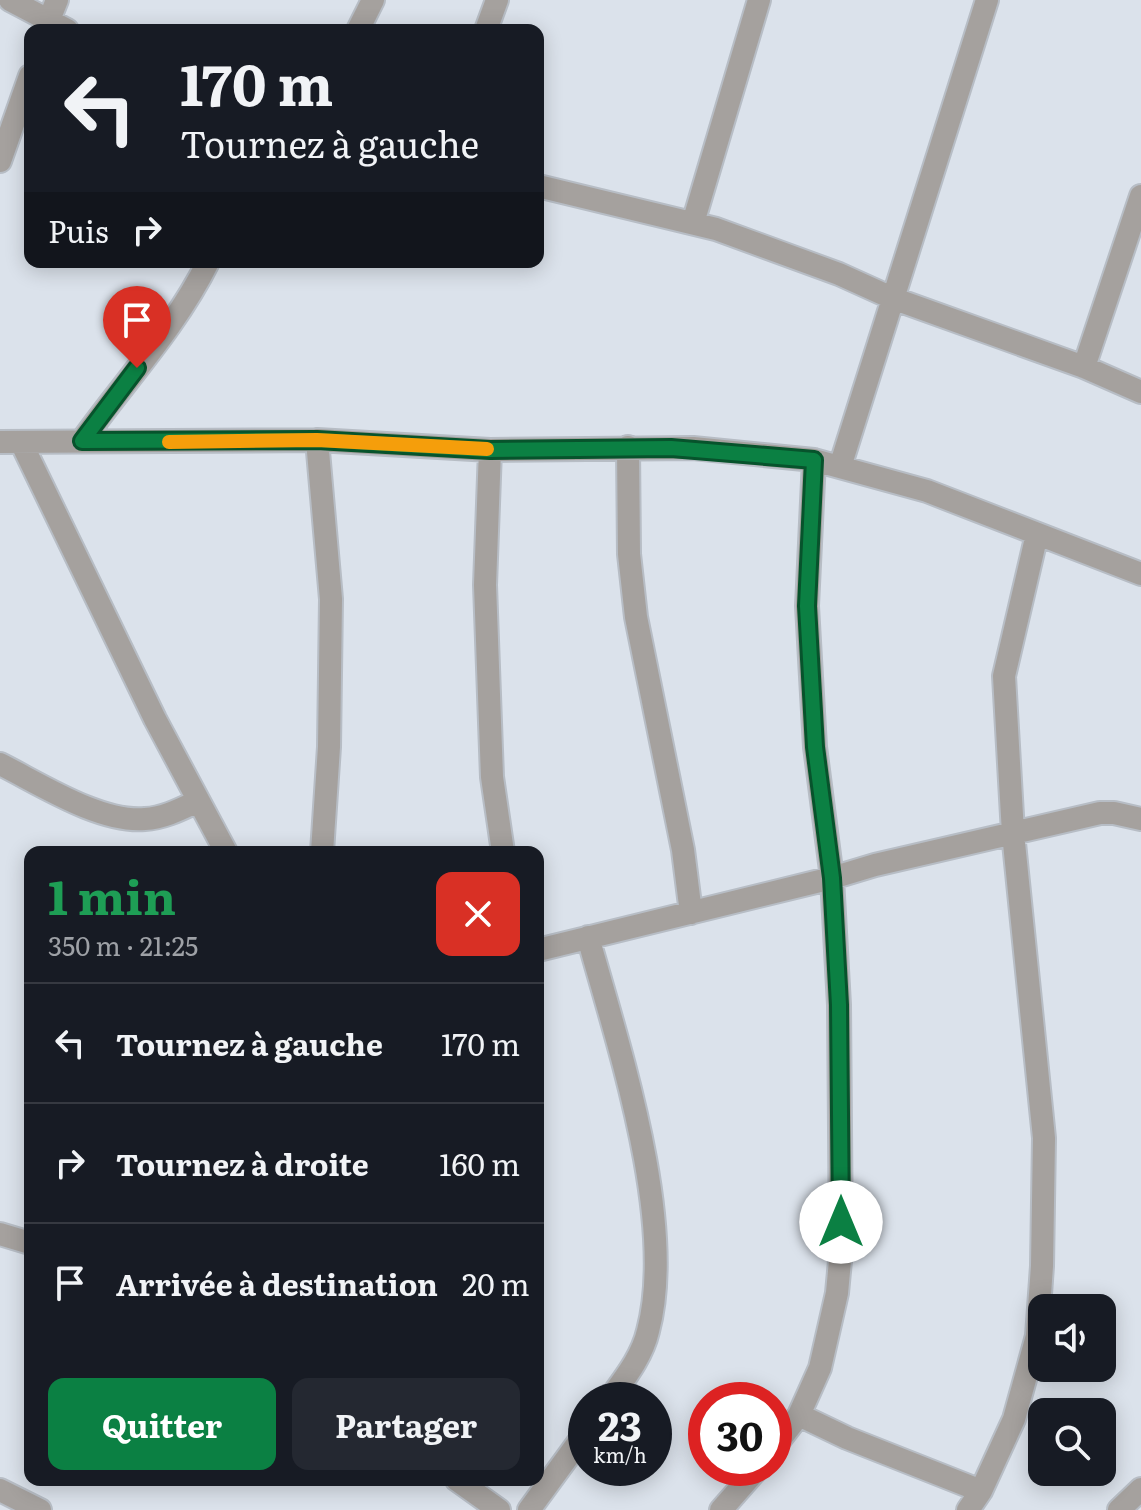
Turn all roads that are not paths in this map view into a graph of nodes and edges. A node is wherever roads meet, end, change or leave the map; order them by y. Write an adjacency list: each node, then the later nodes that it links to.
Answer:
1 (10, 0): 7 (street)
2 (57, 0): 8 (street)
3 (373, 0): 9 (street)
4 (497, 0): 10 (street)
5 (759, 0): 15 (street)
6 (987, 0): 17 (street)
7 (48, 24)
8 (53, 24)
9 (361, 24)
10 (488, 24)
11 (24, 93): 12 (street)
12 (0, 161)
13 (544, 187): 15 (street)
14 (1141, 196): 18 (street)
15 (693, 223): 17 (street)
16 (205, 268): 21 (street)
17 (892, 298): 18 (street); 26 (street)
18 (1084, 367): 19 (street)
19 (1141, 392)
20 (317, 440): 21 (street); 24 (street); 34 (street)
21 (82, 441): 22 (street)
22 (10, 442): 30 (street)
23 (628, 447): 24 (street); 25 (street); 37 (street)
24 (490, 450): 35 (street)
25 (814, 460): 26 (street); 36 (street)
26 (840, 467): 27 (street)
27 (1037, 534): 28 (street); 32 (street)
28 (1141, 574)
29 (0, 764): 30 (street)
30 (198, 801): 33 (street)
31 (1141, 819): 32 (street)
32 (1013, 833): 36 (street); 50 (street)
33 (223, 846)
34 (322, 846)
35 (502, 846)
36 (832, 878): 37 (street); 43 (street)
37 (691, 913): 38 (street)
38 (588, 937): 39 (street); 42 (street)
39 (544, 948)
40 (0, 1234): 41 (street)
41 (24, 1241)
42 (621, 1382)
43 (799, 1415): 44 (street); 50 (street)
44 (792, 1424)
45 (568, 1457): 53 (street)
46 (465, 1486): 52 (street)
47 (742, 1486): 54 (street)
48 (1141, 1489): 55 (street)
49 (0, 1490): 51 (street)
50 (974, 1501)
51 (40, 1510)
52 (499, 1510)
53 (529, 1510)
54 (721, 1510)
55 (1119, 1510)

